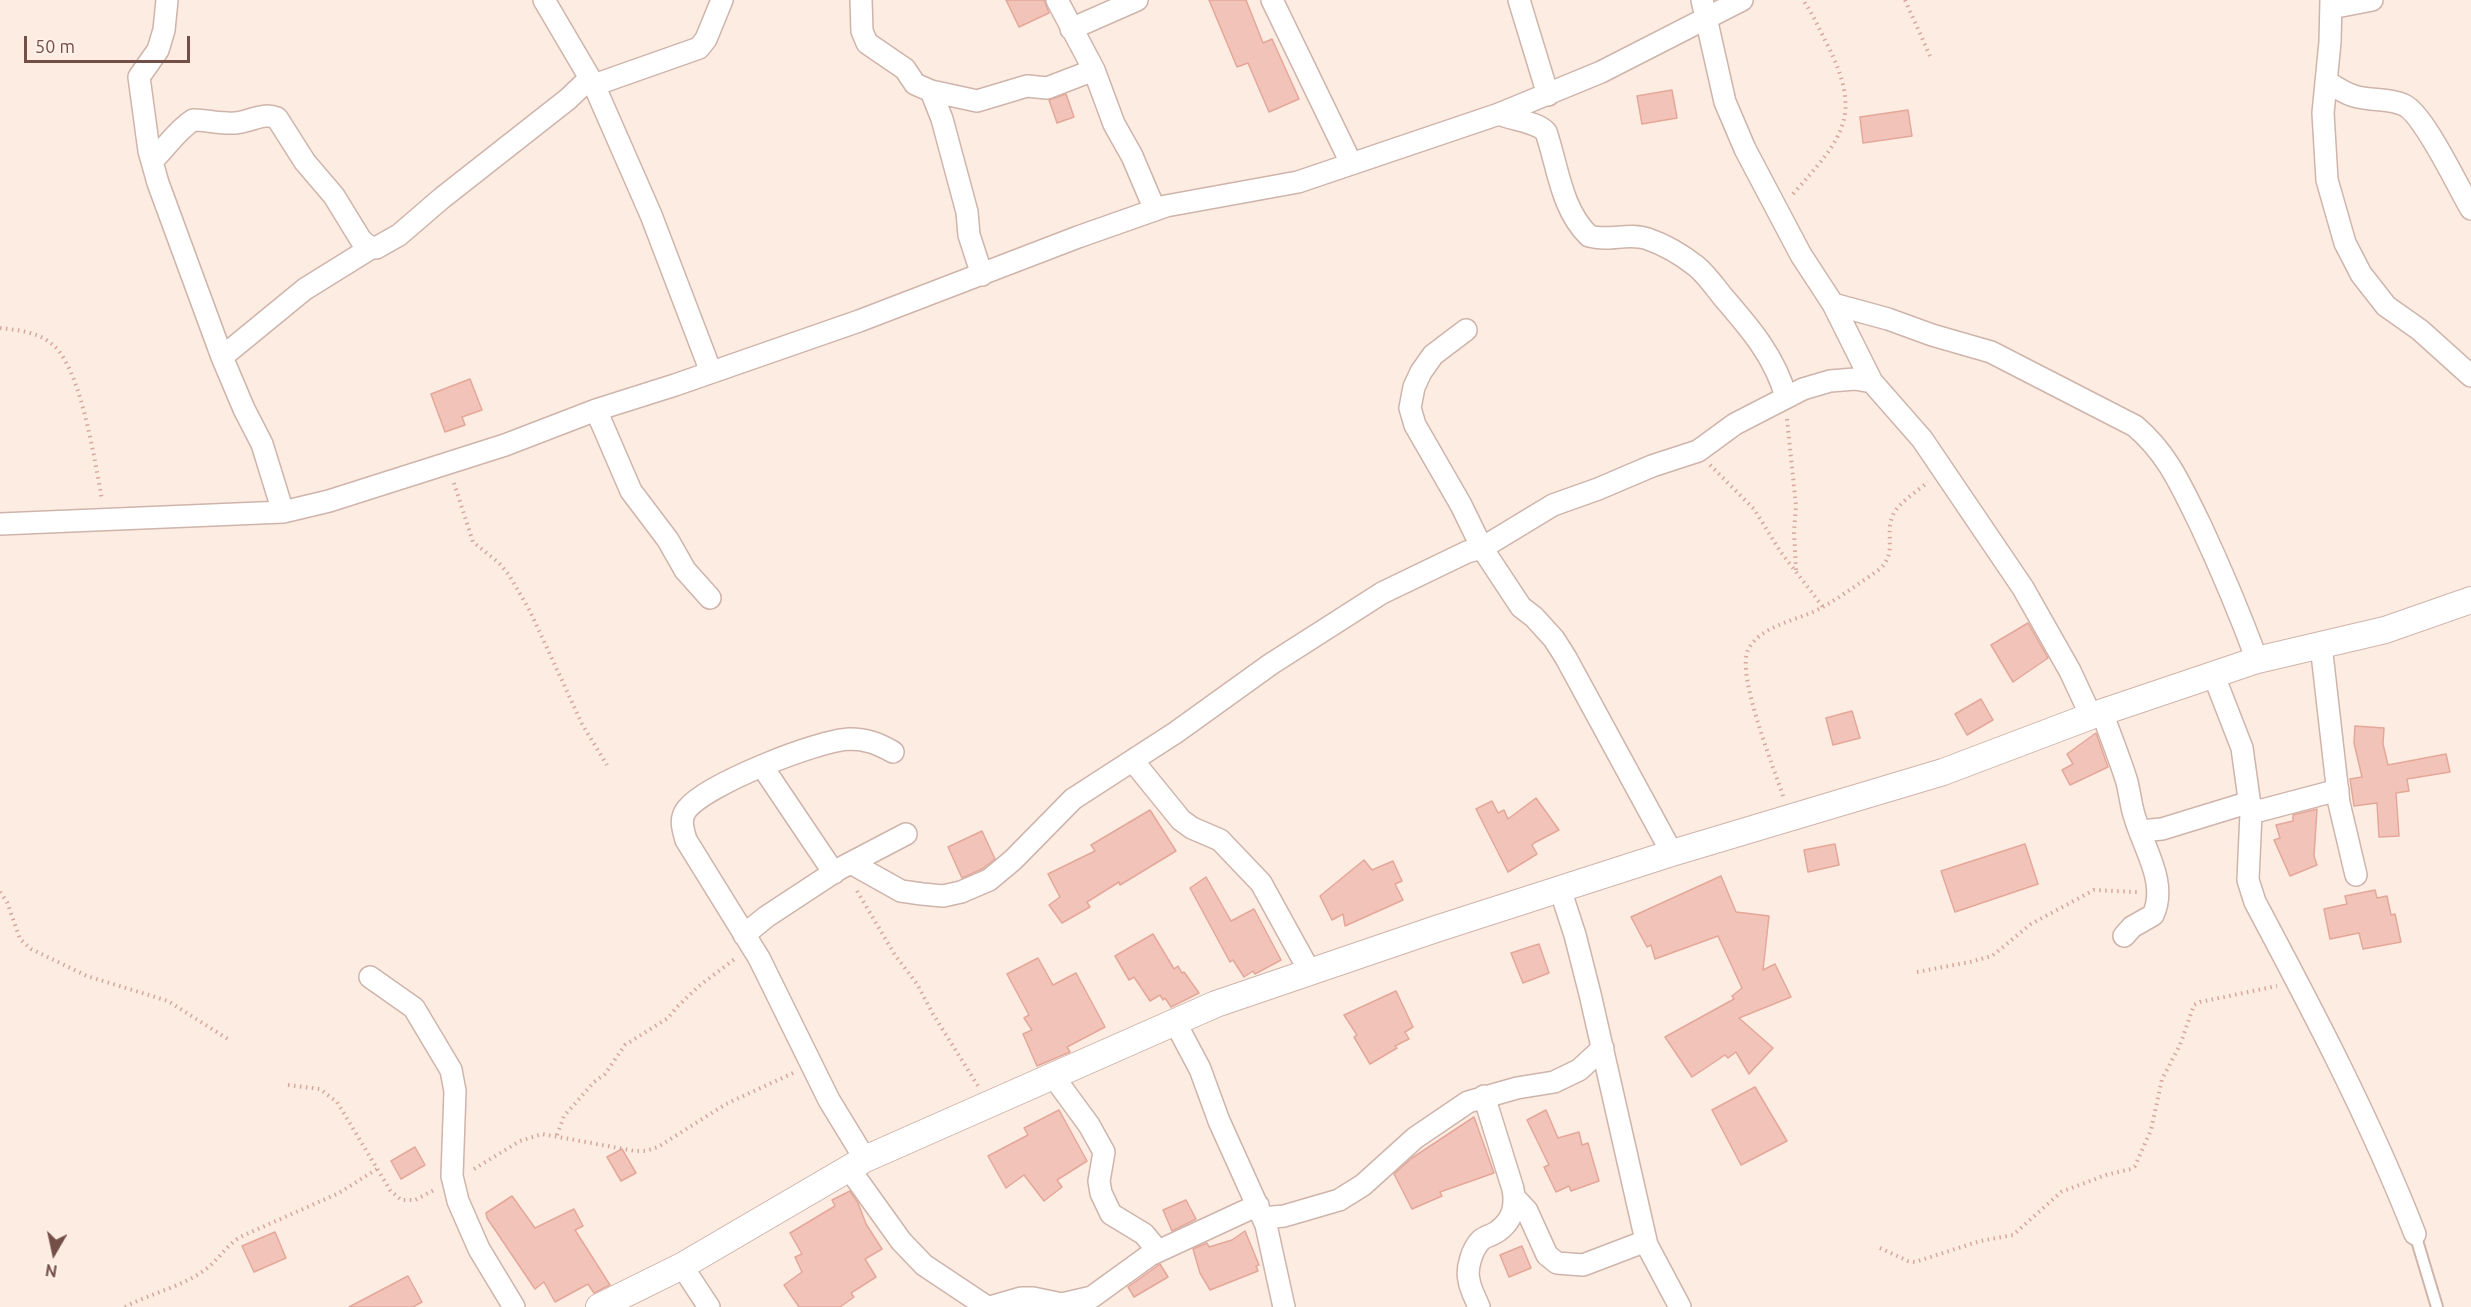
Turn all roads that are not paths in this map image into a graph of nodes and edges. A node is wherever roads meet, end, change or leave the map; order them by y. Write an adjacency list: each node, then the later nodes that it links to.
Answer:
1 (167, 0): 20 (street)
2 (544, 0): 16 (street)
3 (722, 0): 16 (street)
4 (861, 0): 17 (street)
5 (1057, 0): 13 (street)
6 (1137, 0): 13 (street)
7 (1272, 0): 21 (street)
8 (1519, 0): 18 (street)
9 (1742, 0): 12 (street)
10 (2372, 0): 11 (street)
11 (2331, 4): 15 (street)
12 (1704, 9): 18 (street); 26 (street)
13 (1071, 29): 14 (street)
14 (1094, 70): 17 (street); 23 (street)
15 (2326, 81): 22 (street); 30 (street)
16 (592, 82): 24 (street); 29 (street)
17 (931, 91): 25 (street)
18 (1548, 95): 19 (street)
19 (1499, 114): 21 (street); 32 (street)
20 (152, 161): 24 (street); 28 (street)
21 (1351, 163): 23 (street)
22 (2471, 209)
23 (1155, 210): 25 (street)
24 (371, 248): 28 (street)
25 (982, 275): 29 (street)
26 (1833, 304): 31 (street); 40 (street)
27 (1466, 330): 36 (street)
28 (222, 357): 34 (street)
29 (711, 372): 33 (street)
30 (2471, 376)
31 (1872, 382): 32 (street); 42 (street)
32 (1786, 397): 36 (street)
33 (596, 410): 34 (street); 37 (street)
34 (283, 512): 35 (street)
35 (0, 524)
36 (1482, 548): 44 (street); 50 (street)
37 (710, 598)
38 (2471, 600): 39 (street)
39 (2321, 645): 40 (street); 46 (street)
40 (2257, 660): 41 (street)
41 (2214, 676): 42 (street); 47 (street)
42 (2096, 714): 48 (street); 50 (street)
43 (893, 752): 45 (street)
44 (1133, 761): 51 (street); 56 (street)
45 (762, 766): 51 (street); 55 (street)
46 (2337, 790): 47 (street); 52 (street)
47 (2250, 807): 48 (street); 65 (street)
48 (2140, 831): 54 (street)
49 (906, 834): 51 (street)
50 (1672, 853): 53 (street)
51 (842, 868): 55 (street)
52 (2356, 875)
53 (1560, 889): 56 (street); 59 (street)
54 (2124, 936)
55 (747, 940): 62 (street)
56 (1310, 972): 58 (street)
57 (370, 977): 69 (street)
58 (1175, 1022): 60 (street); 64 (street)
59 (1603, 1048): 61 (street); 66 (street)
60 (1053, 1076): 62 (street); 67 (street)
61 (1484, 1096): 63 (street); 64 (street)
62 (856, 1163): 68 (street); 72 (street)
63 (1514, 1197): 66 (street); 74 (street)
64 (1260, 1212): 67 (street); 73 (street)
65 (2415, 1234): 76 (lane)
66 (1646, 1240): 75 (street)
67 (1158, 1251): 72 (street)
68 (682, 1266): 70 (street); 71 (street)
69 (514, 1307)
70 (598, 1307)
71 (709, 1307)
72 (988, 1307)
73 (1284, 1307)
74 (1479, 1307)
75 (1680, 1307)
76 (2437, 1307)

